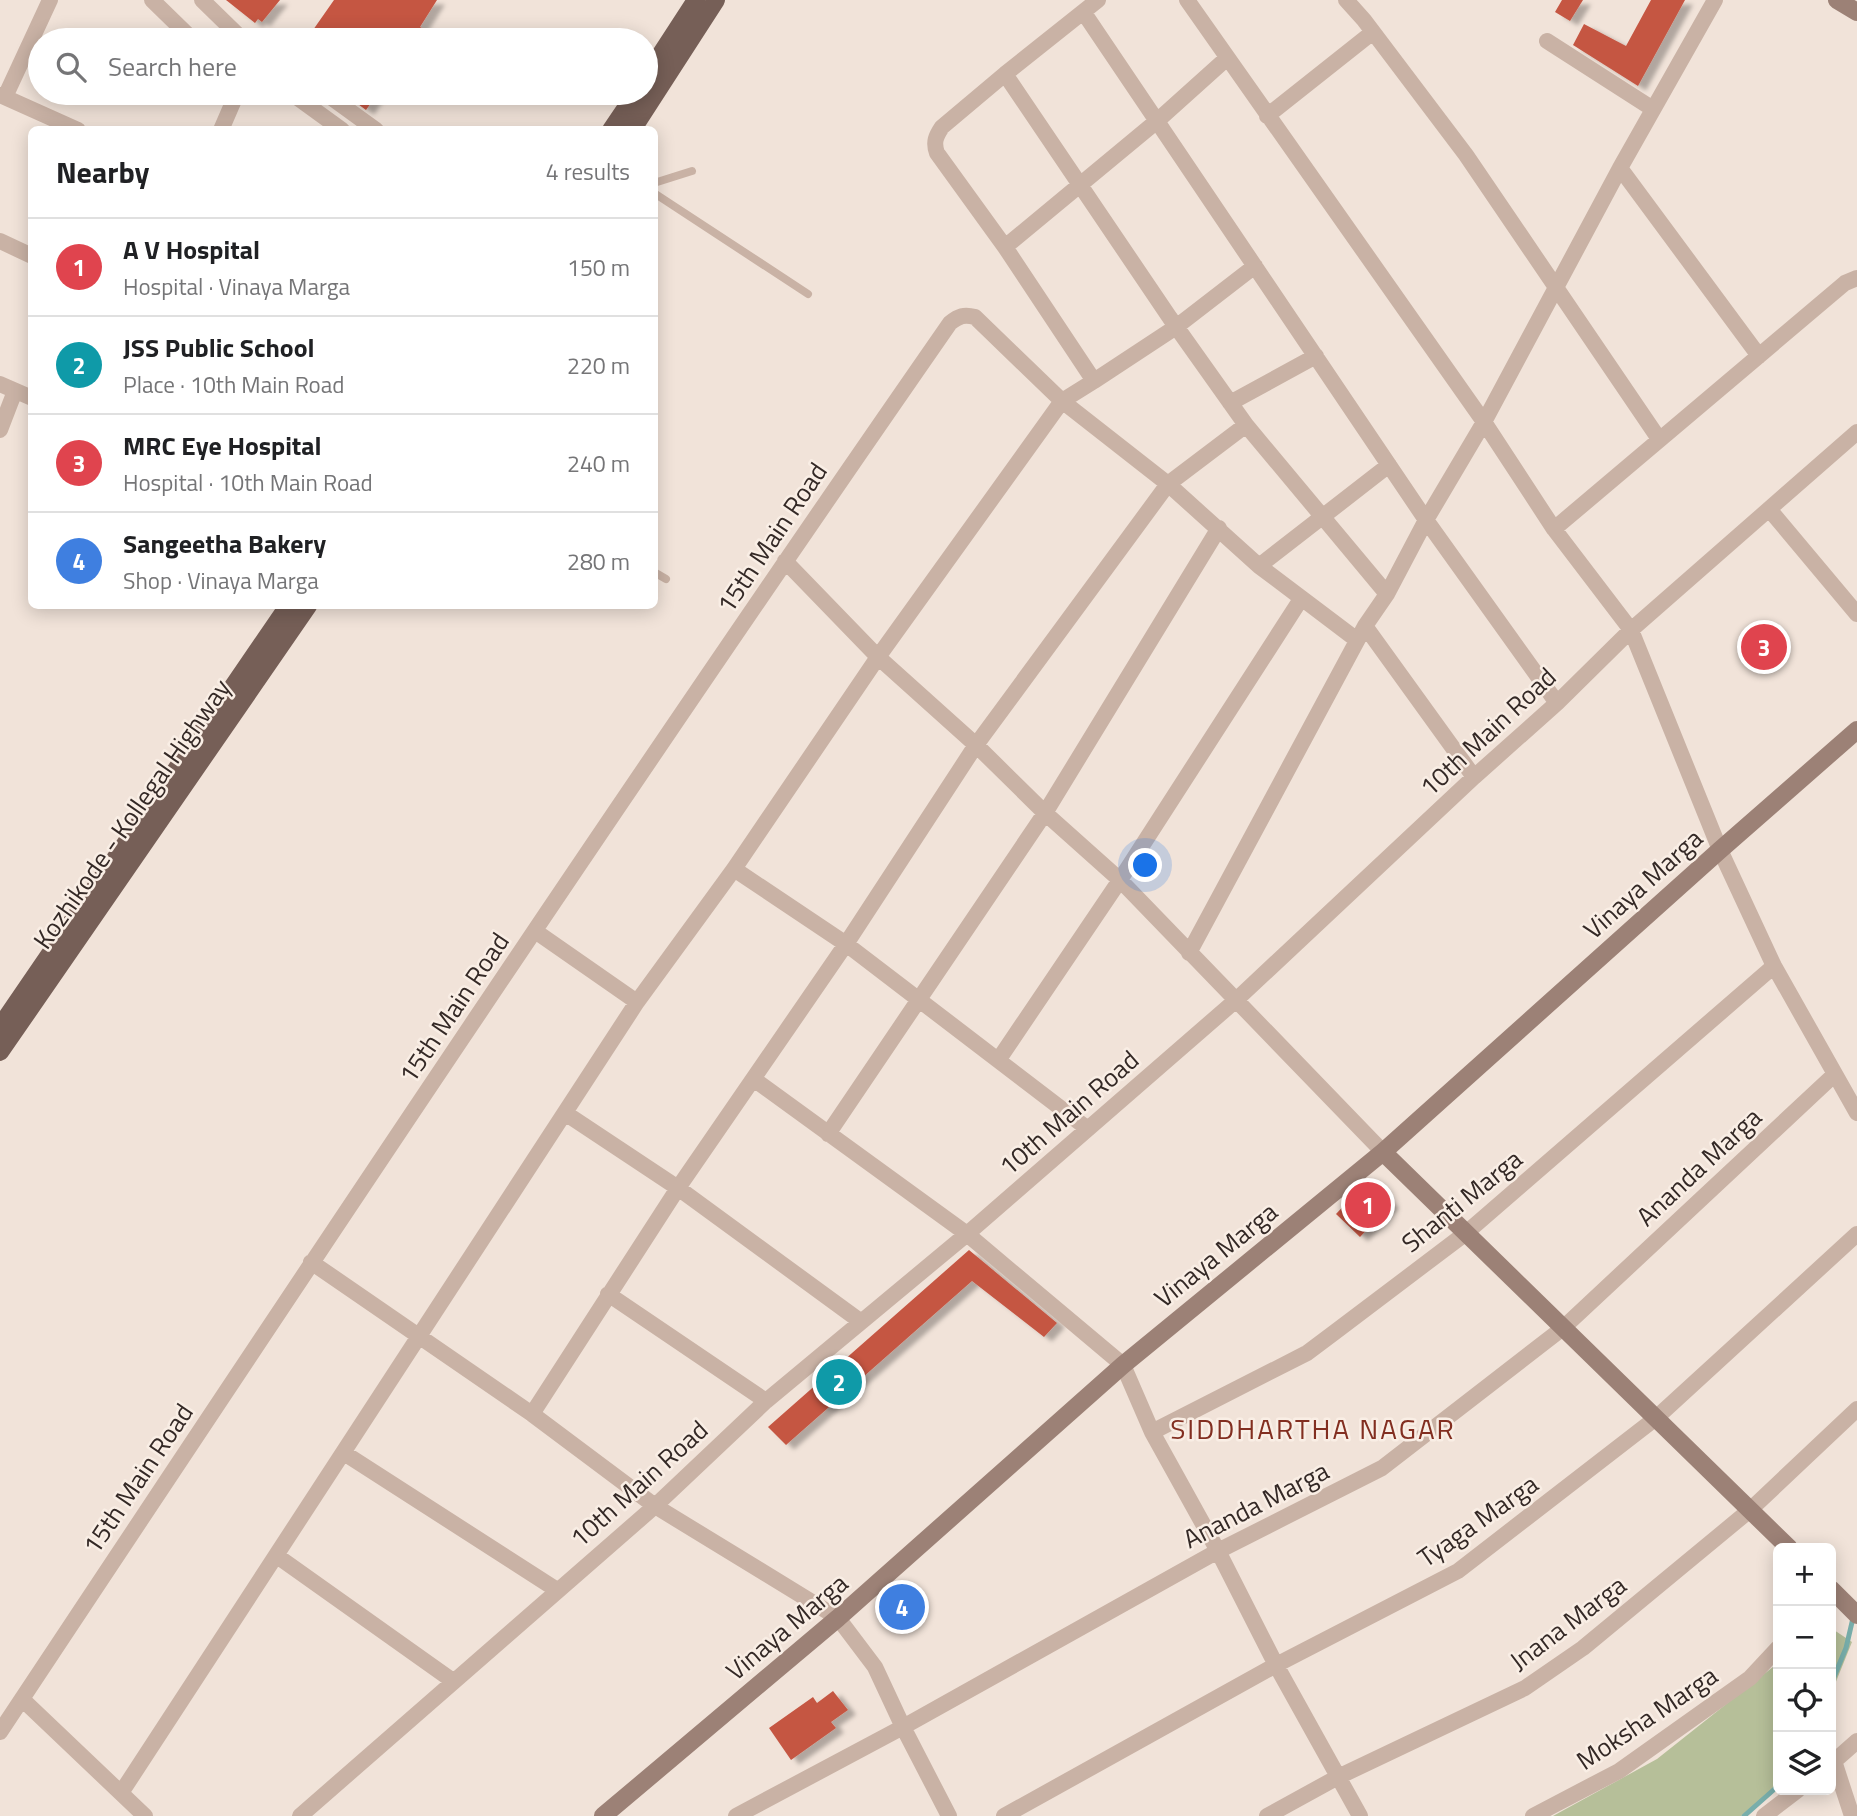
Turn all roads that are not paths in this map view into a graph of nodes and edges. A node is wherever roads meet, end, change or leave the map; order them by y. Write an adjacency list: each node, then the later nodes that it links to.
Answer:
1 (50, 0): 13 (street)
2 (152, 0): 14 (street)
3 (202, 0): 15 (street)
4 (696, 0): 19 (main road)
5 (716, 0): 22 (main road)
6 (1098, 0): 12 (street)
7 (1186, 0): 20 (street)
8 (1346, 0): 16 (street)
9 (1715, 0): 29 (street)
10 (1837, 0): 11 (street)
11 (1857, 12)
12 (1084, 13): 21 (street); 31 (street)
13 (36, 28)
14 (181, 28)
15 (231, 28)
16 (1373, 32): 30 (street); 48 (street)
17 (1547, 41): 29 (street)
18 (28, 44): 23 (street)
19 (658, 59)
20 (1226, 59): 30 (street); 31 (street)
21 (1005, 74): 41 (street); 44 (street)
22 (658, 90)
23 (2, 96): 32 (street)
24 (233, 105): 33 (street)
25 (308, 105): 34 (street)
26 (342, 105): 35 (street)
27 (628, 105): 36 (main road)
28 (648, 105): 37 (main road)
29 (1653, 108): 38 (street)
30 (1267, 116): 59 (street)
31 (1157, 121): 41 (street); 46 (street)
32 (69, 126)
33 (224, 126)
34 (336, 126)
35 (370, 126)
36 (614, 126)
37 (635, 126)
38 (1620, 168): 48 (street); 52 (street)
39 (692, 171): 40 (lane)
40 (658, 182)
41 (1079, 184): 44 (street); 50 (street)
42 (658, 196): 49 (lane)
43 (0, 241): 45 (street)
44 (1005, 247): 53 (street)
45 (28, 254)
46 (1255, 266): 50 (street); 51 (street)
47 (1857, 278): 52 (street)
48 (1556, 289): 59 (street); 63 (street)
49 (808, 294)
50 (1176, 327): 53 (street); 58 (street)
51 (1315, 356): 58 (street); 64 (street)
52 (1759, 356): 63 (street)
53 (1094, 381): 57 (street)
54 (0, 384): 55 (street)
55 (15, 391): 56 (street); 61 (street)
56 (28, 396)
57 (1062, 401): 65 (street); 71 (street, 15th Main Road); 83 (street)
58 (1230, 403): 60 (street)
59 (1484, 422): 68 (street); 70 (street)
60 (1246, 425): 65 (street); 67 (street)
61 (0, 430)
62 (1857, 432): 66 (street, 10th Main Road)
63 (1659, 439): 70 (street)
64 (1389, 465): 67 (street); 68 (street)
65 (1168, 484): 69 (street); 86 (street)
66 (1769, 509): 79 (street); 81 (street, 10th Main Road)
67 (1321, 518): 72 (street); 75 (street)
68 (1426, 520): 75 (street); 84 (street)
69 (1219, 528): 72 (street); 88 (street)
70 (1554, 529): 81 (street)
71 (785, 561): 83 (street); 92 (street, 15th Main Road)
72 (1259, 566): 76 (street)
73 (658, 574): 74 (lane)
74 (666, 579)
75 (1387, 594): 80 (street)
76 (1301, 599): 82 (street); 91 (street)
77 (286, 609): 99 (main road)
78 (306, 609): 100 (main road, Kozhikode - Kollegal Highway)
79 (1857, 614)
80 (1365, 625): 82 (street); 87 (street)
81 (1631, 630): 84 (street, 10th Main Road); 89 (street)
82 (1357, 640): 94 (street)
83 (878, 657): 86 (street); 90 (street)
84 (1557, 703): 87 (street, 10th Main Road)
85 (1857, 730): 89 (street, Vinaya Marga)
86 (976, 745): 88 (street); 93 (street)
87 (1475, 777): 97 (street, 10th Main Road)
88 (1045, 813): 91 (street); 96 (street)
89 (1720, 850): 95 (street); 108 (street, Vinaya Marga)
90 (734, 869): 93 (street); 98 (street)
91 (1120, 880): 94 (street); 101 (street)
92 (535, 931): 98 (street); 113 (street, 15th Main Road)
93 (846, 944): 96 (street); 103 (street)
94 (1189, 953): 97 (street)
95 (1774, 966): 102 (street); 110 (street, Shanti Marga)
96 (918, 998): 101 (street); 107 (street)
97 (1235, 1001): 106 (street, 10th Main Road); 108 (street)
98 (637, 1002): 104 (street)
99 (0, 1027)
100 (0, 1052)
101 (999, 1059): 106 (street)
102 (1835, 1074): 105 (street); 116 (street, Ananda Marga)
103 (755, 1080): 107 (street); 109 (street)
104 (565, 1113): 109 (street); 117 (street)
105 (1857, 1113)
106 (1088, 1129): 111 (street, 10th Main Road)
107 (828, 1134): 111 (street)
108 (1383, 1152): 110 (street); 118 (street, Vinaya Marga)
109 (678, 1188): 114 (street); 115 (street)
110 (1466, 1233): 116 (street); 123 (street, Shanti Marga)
111 (967, 1234): 115 (street, 10th Main Road); 118 (street)
112 (1857, 1234): 122 (street, Tyaga Marga)
113 (312, 1262): 117 (street); 137 (street, 15th Main Road)
114 (608, 1294): 119 (street); 121 (street)
115 (860, 1321): 119 (street, 10th Main Road)
116 (1563, 1328): 122 (street); 128 (street, Ananda Marga)
117 (419, 1338): 121 (street); 124 (street)
118 (1123, 1365): 123 (street); 133 (street, Vinaya Marga)
119 (765, 1401): 125 (street, 10th Main Road)
120 (1857, 1409): 126 (street, Jnana Marga)
121 (532, 1415): 125 (street)
122 (1656, 1418): 126 (street); 135 (street, Tyaga Marga)
123 (1152, 1432): 128 (street)
124 (344, 1453): 129 (street); 130 (street)
125 (655, 1506): 130 (street, 10th Main Road); 133 (street)
126 (1750, 1510): 127 (street); 143 (street, Jnana Marga)
127 (1784, 1543)
128 (1218, 1551): 135 (street); 138 (street, Ananda Marga)
129 (277, 1556): 136 (street); 144 (street)
130 (557, 1590): 136 (street, 10th Main Road)
131 (1836, 1595): 132 (street)
132 (1852, 1609)
133 (838, 1618): 138 (street); 148 (street, Vinaya Marga)
134 (1773, 1653): 154 (street, Moksha Marga)
135 (1276, 1665): 143 (street); 151 (street, Tyaga Marga)
136 (453, 1681): 147 (street, 10th Main Road)
137 (22, 1699): 139 (street, 15th Main Road); 144 (street)
138 (902, 1727): 149 (street, Ananda Marga); 150 (street)
139 (0, 1732)
140 (1857, 1741): 141 (street)
141 (1836, 1759)
142 (1836, 1774): 156 (street)
143 (1338, 1777): 152 (street, Jnana Marga); 153 (street)
144 (121, 1793): 146 (street)
145 (1791, 1795): 155 (street)
146 (145, 1816)
147 (300, 1816)
148 (603, 1816)
149 (736, 1816)
150 (949, 1816)
151 (1004, 1816)
152 (1267, 1816)
153 (1360, 1816)
154 (1533, 1816)
155 (1764, 1816)
156 (1852, 1816)

